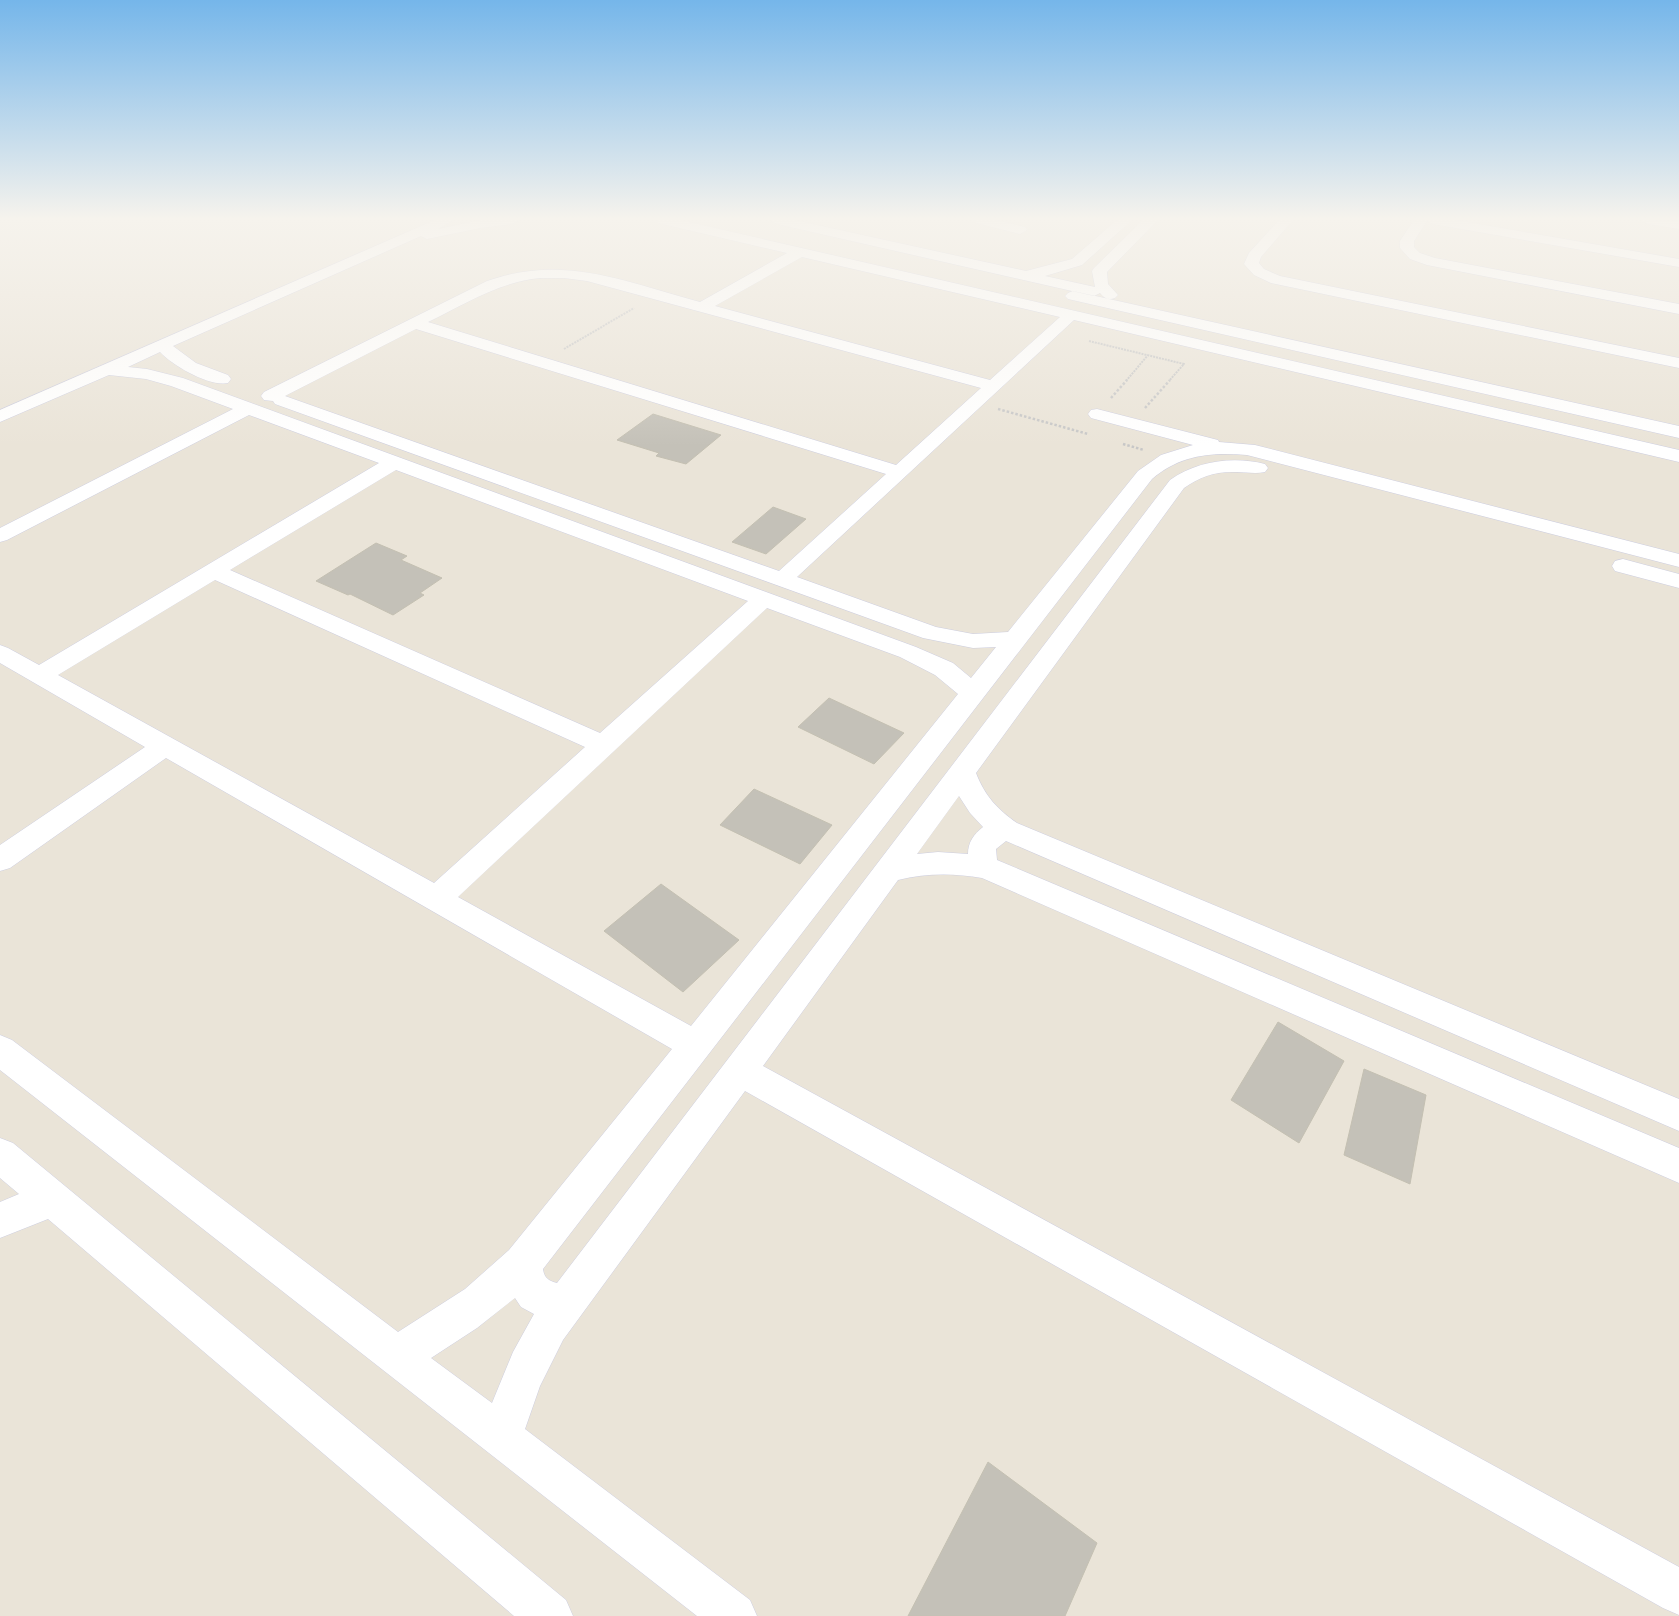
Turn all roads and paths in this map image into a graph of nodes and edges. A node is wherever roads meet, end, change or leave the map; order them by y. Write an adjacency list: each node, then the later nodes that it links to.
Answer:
1 (276, 295): 17 (street)
2 (469, 295): 15 (street)
3 (656, 295): 19 (path)
4 (657, 295): 12 (street)
5 (723, 295): 12 (street)
6 (994, 295): 14 (street)
7 (1009, 295): 33 (street)
8 (1086, 295): 30 (street)
9 (1112, 295): 28 (street)
10 (1350, 295): 20 (street)
11 (1608, 295): 13 (street)
12 (701, 308): 22 (street)
13 (1679, 309)
14 (1071, 315): 16 (street); 35 (street)
15 (414, 323): 19 (street); 23 (street)
16 (1052, 332): 18 (path); 22 (street)
17 (164, 345): 21 (street); 23 (street)
18 (1148, 355): 26 (path); 29 (path)
19 (541, 362): 38 (street)
20 (1679, 364)
21 (107, 370): 25 (street); 27 (street)
22 (993, 386): 24 (street)
23 (270, 396): 42 (street)
24 (976, 402): 31 (path); 38 (street)
25 (248, 408): 37 (street); 39 (street)
26 (1097, 414): 29 (street)
27 (0, 417)
28 (1679, 420)
29 (1132, 423): 34 (street)
30 (1679, 432)
31 (1096, 436)
32 (1115, 442): 36 (path)
33 (1679, 445)
34 (1222, 447): 36 (street); 40 (street)
35 (1679, 456)
36 (1171, 457): 46 (street)
37 (395, 462): 41 (street); 44 (street)
38 (900, 472): 42 (street)
39 (0, 536)
40 (1679, 561)
41 (214, 571): 49 (street); 51 (street)
42 (783, 579): 45 (street)
43 (1679, 581): 53 (street)
44 (764, 598): 48 (street); 51 (street)
45 (944, 636): 46 (street); 48 (street)
46 (1016, 639): 50 (street)
47 (0, 653): 49 (street)
48 (927, 660): 50 (street)
49 (40, 675): 52 (street)
50 (973, 693): 59 (street)
51 (603, 745): 58 (street)
52 (165, 746): 55 (street); 58 (street)
53 (963, 773): 54 (street); 57 (street)
54 (1007, 830): 56 (street); 62 (street)
55 (0, 860)
56 (987, 868): 57 (street); 64 (street)
57 (889, 872): 61 (street)
58 (436, 899): 59 (street)
59 (695, 1045): 67 (street)
60 (0, 1050): 69 (street)
61 (740, 1071): 68 (street); 71 (street)
62 (1679, 1115)
63 (0, 1155): 65 (street)
64 (1679, 1166)
65 (52, 1200): 66 (street); 72 (street)
66 (0, 1220)
67 (523, 1264): 68 (street); 69 (street)
68 (566, 1303): 70 (street)
69 (396, 1355): 70 (street)
70 (502, 1436): 73 (street)
71 (1679, 1592)
72 (550, 1616)
73 (734, 1616)

